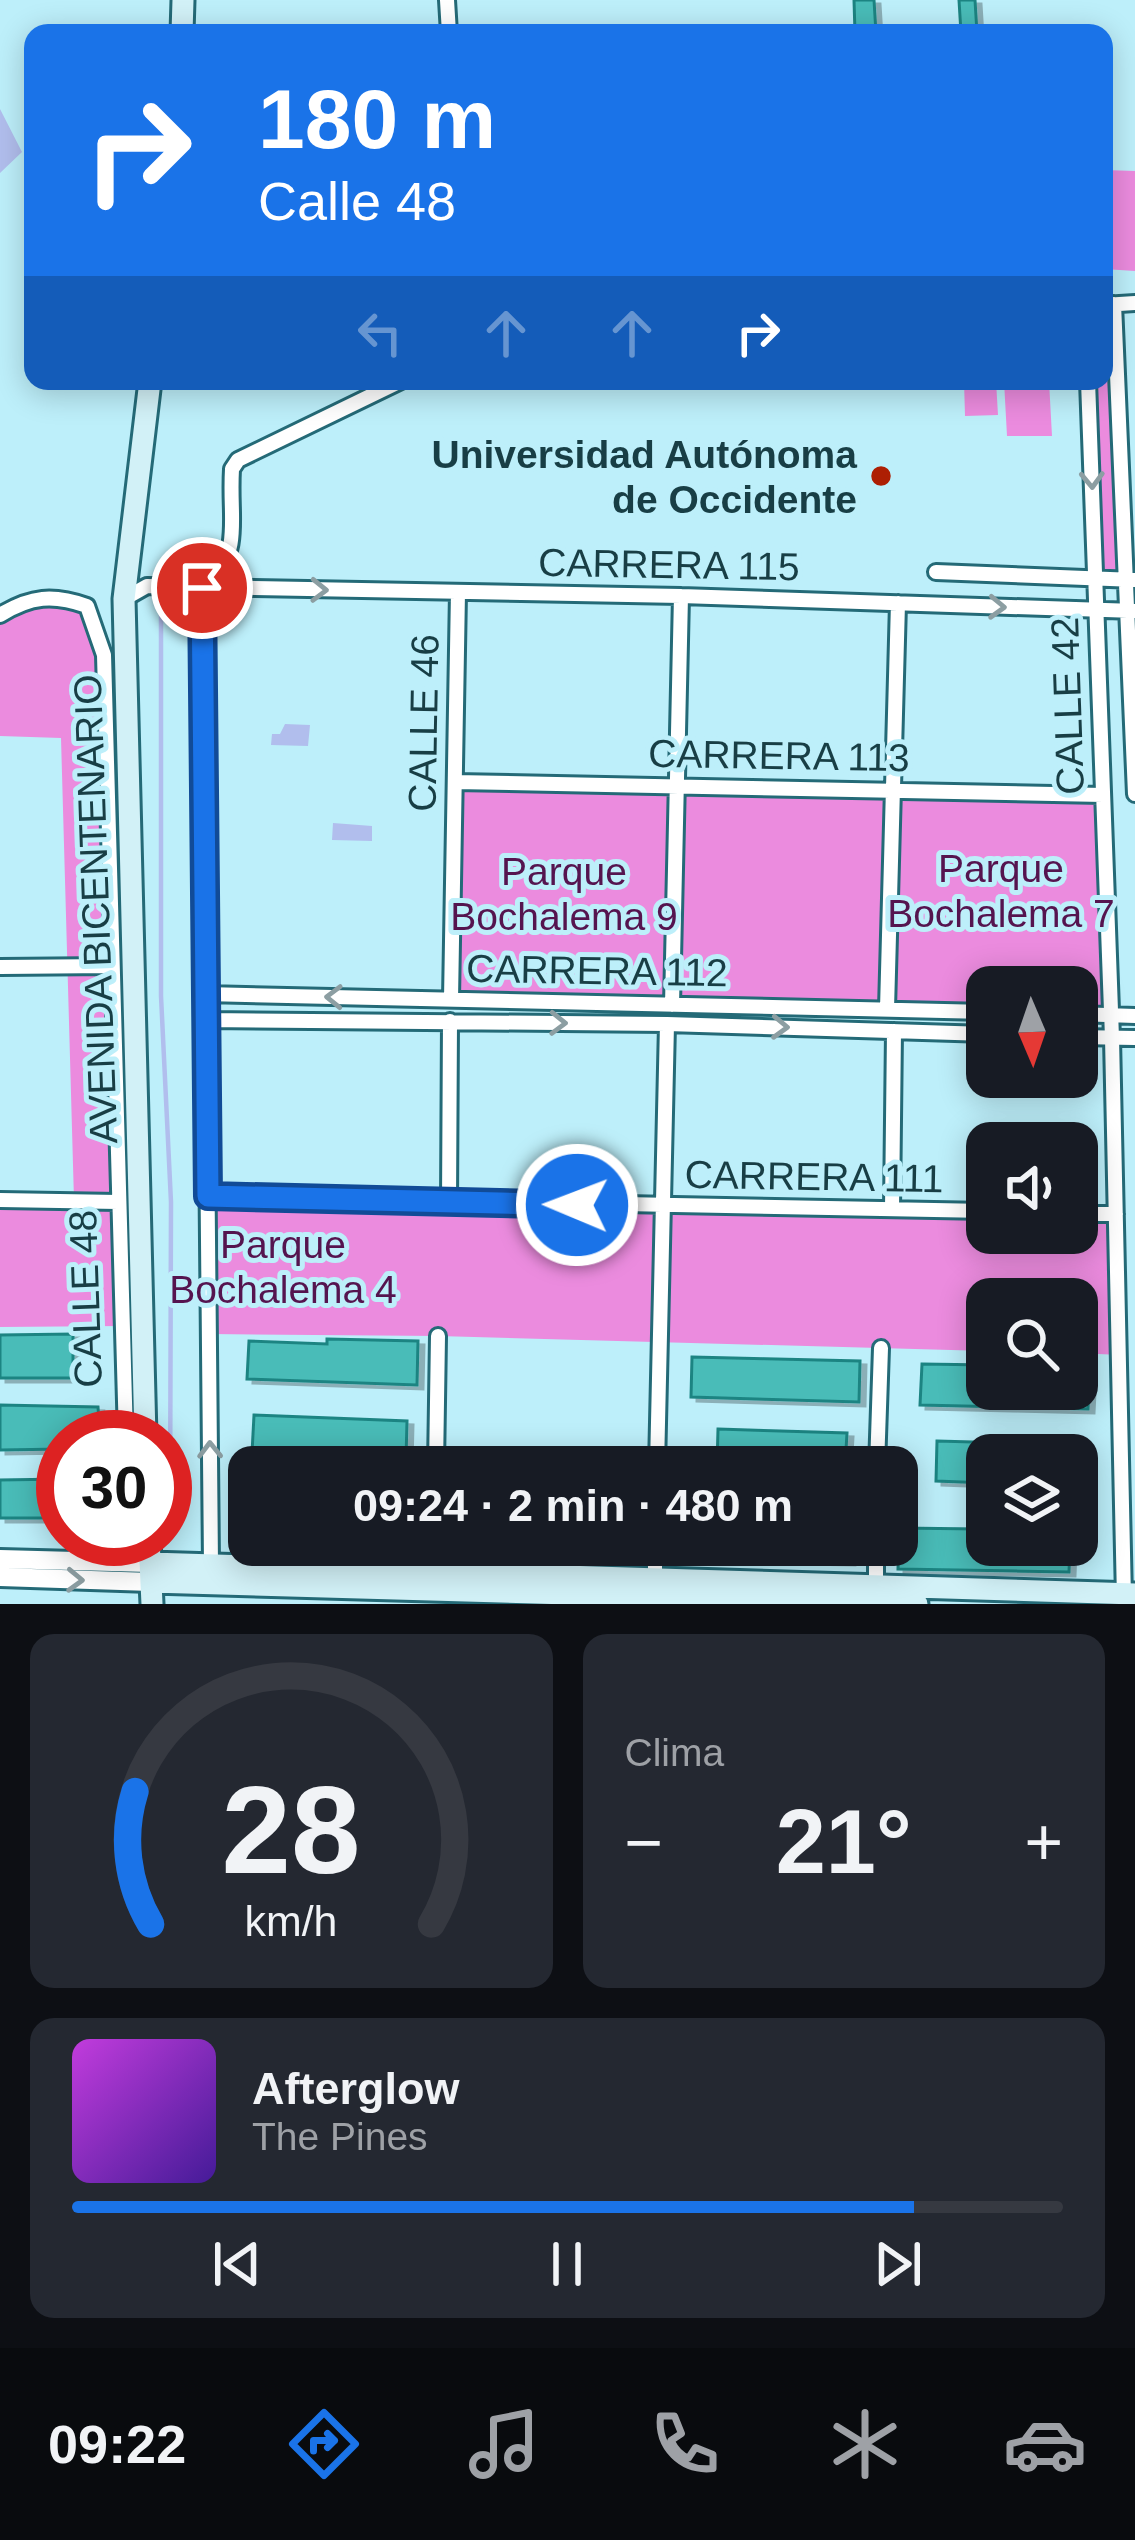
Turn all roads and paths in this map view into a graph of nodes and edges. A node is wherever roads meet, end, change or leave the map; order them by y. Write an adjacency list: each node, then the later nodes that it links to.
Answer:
1 (1113, 357): 7 (street, CALLE 42)
2 (149, 390): 11 (main road, AVENIDA BICENTENARIO)
3 (382, 390): 8 (street)
4 (1088, 390): 6 (street, CALLE 42, one-way to 6)
5 (936, 572): 6 (street)
6 (1095, 579): 7 (street); 13 (street, CALLE 42)
7 (1130, 580): 14 (street, CALLE 42)
8 (208, 588): 9 (street, CARRERA 115, one-way to 9); 11 (street, CARRERA 115); 23 (street)
9 (458, 592): 10 (street, CARRERA 115); 16 (street, CALLE 46)
10 (681, 596): 12 (street, CARRERA 115); 17 (street)
11 (124, 598): 51 (main road, AVENIDA BICENTENARIO)
12 (898, 603): 13 (street, CARRERA 115, one-way to 13); 18 (street)
13 (1096, 610): 14 (street, CARRERA 115); 20 (street, CALLE 42)
14 (1131, 611): 19 (street, CALLE 42)
15 (2, 613): 21 (street, CALLE 48)
16 (454, 782): 17 (street, CARRERA 113); 24 (street, CALLE 46)
17 (677, 787): 18 (street, CARRERA 113); 25 (street)
18 (893, 790): 20 (street, CARRERA 113); 26 (street)
19 (1135, 794)
20 (1103, 795): 29 (street, CALLE 42)
21 (110, 966): 22 (street); 41 (street, CALLE 48)
22 (0, 967)
23 (205, 994): 24 (street, CARRERA 112, one-way to 23); 31 (street)
24 (451, 999): 25 (street, CARRERA 112)
25 (672, 1005): 26 (street, CARRERA 112)
26 (887, 1010): 27 (street, CARRERA 112)
27 (966, 1012)
28 (1098, 1015): 29 (street)
29 (1111, 1015): 30 (street); 37 (street, CALLE 42)
30 (1135, 1016)
31 (206, 1020): 32 (street, CARRERA 112); 39 (street)
32 (450, 1021): 33 (street, CARRERA 112, one-way to 33); 42 (street)
33 (667, 1024): 34 (street, CARRERA 112, one-way to 34); 43 (street)
34 (894, 1030): 35 (street, CARRERA 112); 44 (street)
35 (966, 1033)
36 (1098, 1038): 37 (street)
37 (1112, 1038): 38 (street); 47 (street, CALLE 42)
38 (1135, 1039)
39 (208, 1196): 42 (street, CARRERA 111); 65 (street, one-way to 39)
40 (0, 1200): 41 (street)
41 (118, 1202): 50 (street, CALLE 48)
42 (449, 1202): 43 (street, CARRERA 111)
43 (663, 1206): 44 (street, CARRERA 111); 53 (street)
44 (892, 1209): 45 (street, CARRERA 111)
45 (966, 1211)
46 (1098, 1214): 47 (street)
47 (1116, 1214): 70 (street, CALLE 42)
48 (438, 1336): 52 (street)
49 (881, 1348): 54 (street)
50 (125, 1410)
51 (145, 1410)
52 (436, 1446)
53 (657, 1446)
54 (879, 1446)
55 (0, 1559): 56 (street)
56 (36, 1560)
57 (81, 1566): 63 (street)
58 (435, 1566): 61 (street)
59 (655, 1566): 64 (street)
60 (876, 1566): 66 (street)
61 (435, 1573): 65 (main road); 68 (main road)
62 (0, 1577): 63 (street, one-way to 63)
63 (155, 1579): 65 (main road)
64 (655, 1579): 66 (main road); 68 (main road)
65 (204, 1584): 69 (main road)
66 (876, 1585): 70 (main road)
67 (293, 1587): 68 (main road); 69 (main road); 71 (main road)
68 (584, 1592): 72 (main road)
69 (225, 1594)
70 (1128, 1597)
71 (262, 1604)
72 (913, 1604)

